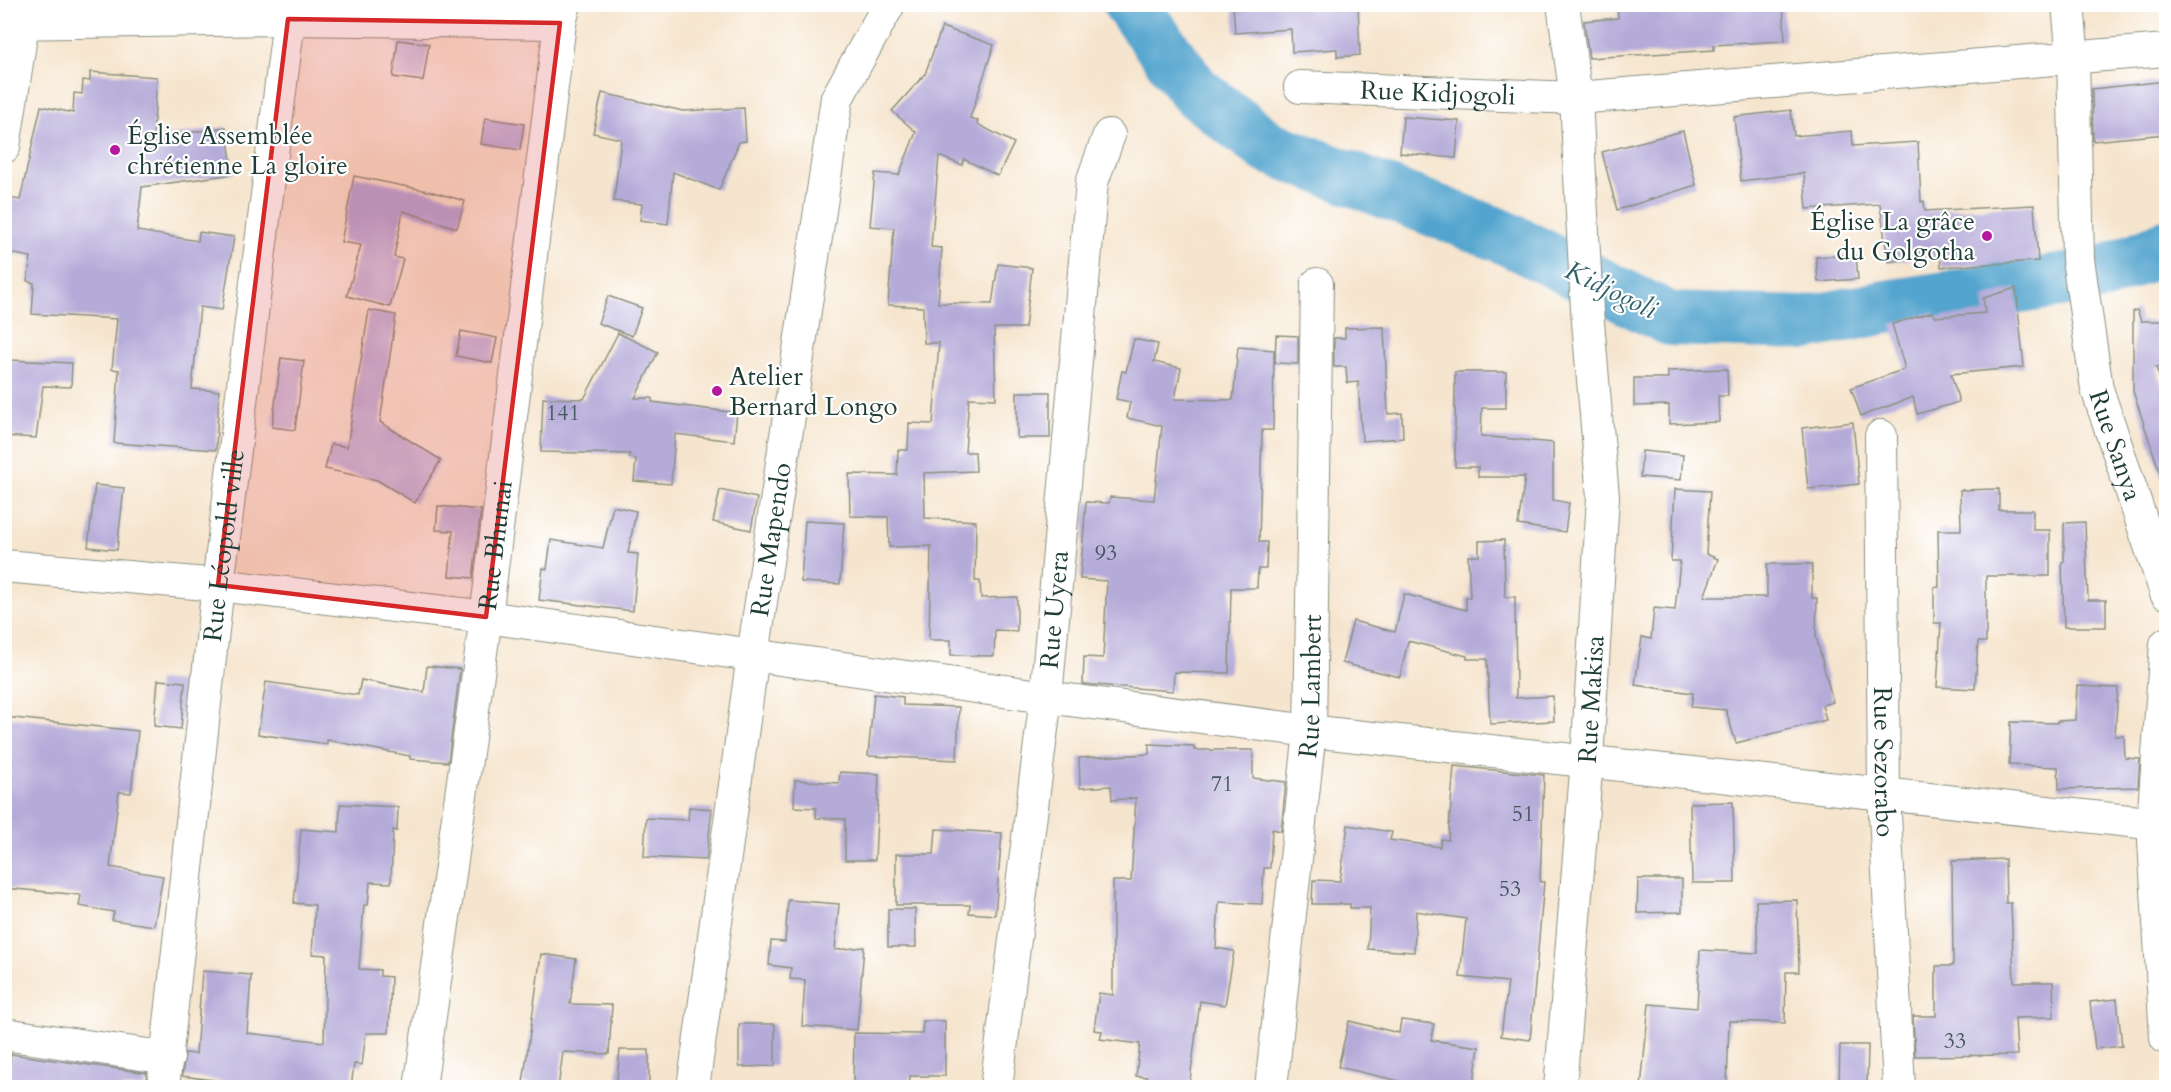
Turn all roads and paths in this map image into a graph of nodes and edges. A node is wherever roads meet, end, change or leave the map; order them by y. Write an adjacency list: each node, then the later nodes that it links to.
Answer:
1 (889, 4): 20 (street, Rue Mapendo)
2 (1563, 4): 10 (street, Rue Makisa)
3 (2068, 4): 8 (street, Rue Sanya)
4 (290, 12): 5 (street); 6 (street); 16 (street, Rue Léopold ville)
5 (562, 14): 18 (street, Rue Bhunai)
6 (18, 17): 12 (street)
7 (2166, 50): 8 (street, Rue Kidjogoli)
8 (2073, 60): 10 (street, Rue Kidjogoli); 17 (street, Rue Sanya)
9 (1300, 87): 10 (street, Rue Kidjogoli)
10 (1576, 98): 23 (street, Rue Makisa)
11 (1109, 135): 21 (street, Rue Uyera)
12 (4, 147)
13 (1317, 284): 22 (street, Rue Lambert)
14 (1881, 436): 24 (street, Rue Sezorabo)
15 (4, 566): 16 (street)
16 (218, 585): 18 (street); 28 (street, Rue Léopold ville)
17 (2166, 593)
18 (486, 617): 20 (street); 29 (street, Rue Bhunai)
19 (2166, 644): 25 (street)
20 (753, 656): 21 (street); 30 (street, Rue Mapendo)
21 (1046, 697): 22 (street); 31 (street, Rue Uyera)
22 (1310, 731): 23 (street); 32 (street, Rue Lambert)
23 (1587, 760): 24 (street); 33 (street, Rue Makisa)
24 (1884, 794): 25 (street); 34 (street, Rue Sezorabo)
25 (2160, 824): 27 (street)
26 (4, 1034): 28 (street)
27 (2166, 1038)
28 (166, 1073)
29 (420, 1088)
30 (693, 1088)
31 (996, 1088)
32 (1271, 1088)
33 (1560, 1088)
34 (1899, 1088)

